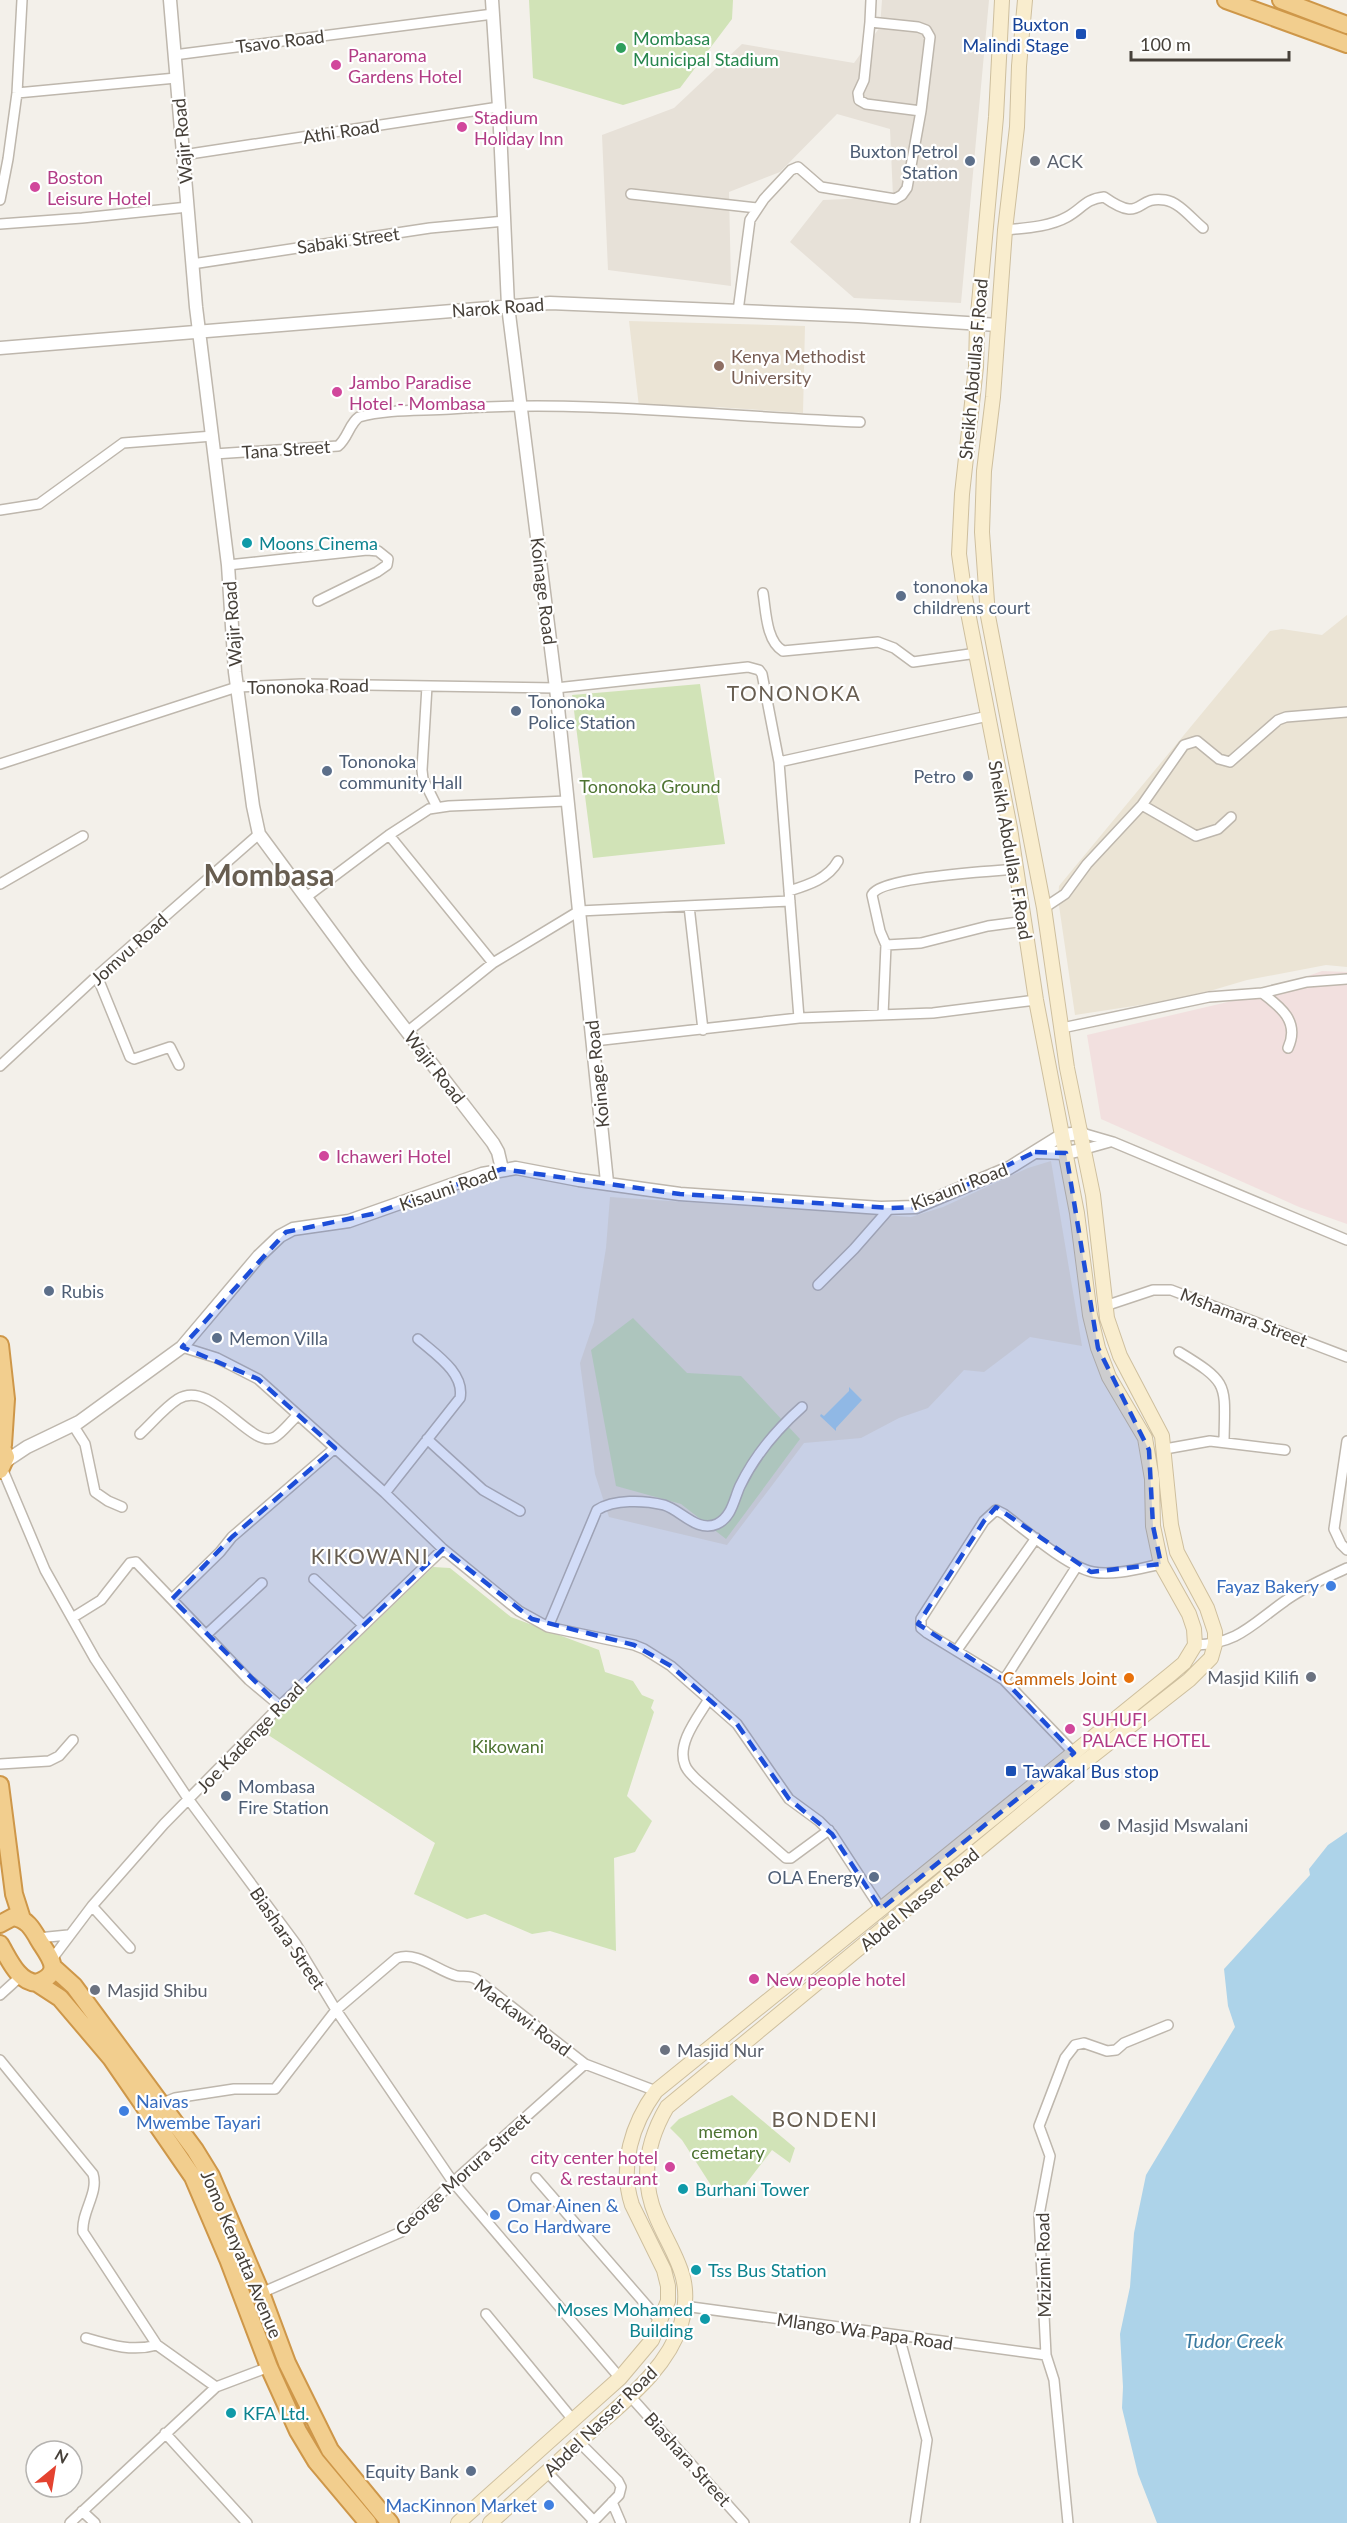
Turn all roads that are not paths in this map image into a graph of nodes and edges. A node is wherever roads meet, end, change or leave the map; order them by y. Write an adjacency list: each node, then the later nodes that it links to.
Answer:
1 (22, 0): 15 (street)
2 (170, 0): 13 (street, Wajir Road)
3 (492, 0): 9 (street, Koinage Road)
4 (871, 0): 10 (street)
5 (1002, 0): 30 (main road, Sheikh Abdullas F.Road)
6 (1025, 0): 26 (main road, Sheikh Abdullas F.Road)
7 (1226, 0): 12 (highway)
8 (1281, 0): 11 (highway)
9 (493, 14): 13 (street, Tsavo Road); 16 (street, Koinage Road)
10 (870, 22): 17 (street); 17 (street)
11 (1347, 25)
12 (1347, 44)
13 (174, 55): 14 (street, Wajir Road)
14 (176, 78): 15 (street); 18 (street, Wajir Road)
15 (17, 93): 20 (street)
16 (499, 107): 18 (street, Athi Road); 23 (street, Koinage Road)
17 (921, 111): 22 (street)
18 (183, 155): 21 (street, Wajir Road)
19 (631, 194): 22 (street)
20 (0, 200)
21 (188, 207): 24 (street); 27 (street, Wajir Road)
22 (757, 208): 29 (street)
23 (505, 221): 27 (street, Sabaki Street); 28 (street, Koinage Road)
24 (0, 224)
25 (1203, 228): 26 (street)
26 (1005, 231): 31 (main road, Sheikh Abdullas F.Road)
27 (192, 264): 32 (street, Wajir Road)
28 (508, 306): 29 (street, Narok Road); 32 (street, Narok Road); 34 (street, Koinage Road)
29 (738, 311): 30 (street, Narok Road)
30 (977, 325): 31 (street, Narok Road); 42 (main road, Sheikh Abdullas F.Road)
31 (998, 325): 63 (main road, Sheikh Abdullas F.Road)
32 (199, 332): 33 (street, Narok Road); 36 (street, Wajir Road)
33 (0, 348)
34 (522, 406): 35 (street); 37 (street, Tana Street); 45 (street, Koinage Road)
35 (860, 422)
36 (213, 436): 37 (street, Wajir Road); 38 (street)
37 (214, 454): 39 (street, Wajir Road)
38 (0, 510)
39 (228, 566): 41 (street); 44 (street, Wajir Road)
40 (763, 593): 42 (street)
41 (318, 601)
42 (977, 653): 47 (main road, Sheikh Abdullas F.Road)
43 (427, 686): 44 (street, Tononoka Road); 45 (street, Tononoka Road); 52 (street)
44 (237, 687): 49 (street, Tononoka Road); 54 (street, Wajir Road)
45 (556, 688): 48 (street, Tononoka Road); 50 (street, Koinage Road)
46 (1347, 712): 51 (street)
47 (988, 716): 48 (street); 58 (main road, Sheikh Abdullas F.Road)
48 (779, 762): 60 (street)
49 (0, 764)
50 (567, 801): 52 (street); 64 (street, Koinage Road)
51 (1142, 805): 53 (street); 63 (street)
52 (437, 807): 55 (street)
53 (1231, 817)
54 (259, 834): 61 (street, Wajir Road); 68 (street, Jomvu Road)
55 (389, 835): 61 (street); 67 (street)
56 (83, 836): 59 (street)
57 (838, 861): 60 (street)
58 (1016, 869): 65 (main road, Sheikh Abdullas F.Road); 66 (street)
59 (0, 884)
60 (789, 896): 62 (street); 73 (street)
61 (305, 898): 76 (street, Wajir Road)
62 (689, 906): 64 (street); 75 (street)
63 (1044, 908): 74 (main road, Sheikh Abdullas F.Road)
64 (579, 912): 67 (street); 77 (street, Koinage Road)
65 (1025, 921): 66 (street); 71 (main road, Sheikh Abdullas F.Road)
66 (886, 945): 72 (street)
67 (494, 963): 76 (street)
68 (97, 976): 79 (street); 80 (street, Jomvu Road)
69 (1347, 980): 70 (street)
70 (1262, 993): 74 (street); 78 (street)
71 (1036, 1000): 72 (street); 82 (main road, Sheikh Abdullas F.Road)
72 (883, 1015): 73 (street)
73 (799, 1018): 75 (street)
74 (1062, 1028): 81 (main road, Sheikh Abdullas F.Road)
75 (703, 1030): 77 (street)
76 (407, 1032): 87 (street, Wajir Road)
77 (594, 1041): 88 (street, Koinage Road)
78 (1288, 1048)
79 (179, 1065)
80 (0, 1066)
81 (1082, 1133): 82 (street, Kisauni Road); 83 (street); 84 (main road, Sheikh Abdullas F.Road)
82 (1062, 1136): 85 (street, Kisauni Road); 86 (main road, Sheikh Abdullas F.Road)
83 (1113, 1142): 84 (street); 90 (street)
84 (1085, 1149): 86 (street); 92 (main road, Sheikh Abdullas F.Road)
85 (1035, 1152): 86 (street); 89 (street, Kisauni Road)
86 (1066, 1153): 115 (main road, Sheikh Abdullas F.Road)
87 (502, 1169): 88 (street, Kisauni Road); 95 (street, Kisauni Road)
88 (607, 1182): 89 (street, Kisauni Road)
89 (890, 1208): 91 (street)
90 (1347, 1240)
91 (818, 1285)
92 (1105, 1306): 97 (street, Mshamara Street); 106 (main road, Sheikh Abdullas F.Road)
93 (418, 1339): 102 (street)
94 (0, 1345): 108 (highway)
95 (182, 1347): 99 (street); 100 (street, Kisauni Road)
96 (1179, 1352): 103 (street)
97 (1347, 1357)
98 (802, 1407): 123 (street)
99 (298, 1415): 101 (street); 105 (street)
100 (73, 1425): 108 (street, Kisauni Road); 110 (street)
101 (140, 1434)
102 (427, 1439): 109 (street); 111 (street)
103 (1224, 1441): 106 (street); 107 (street)
104 (1347, 1442): 114 (street)
105 (335, 1448): 109 (street); 120 (street)
106 (1165, 1449): 125 (main road, Sheikh Abdullas F.Road)
107 (1285, 1450)
108 (2, 1457): 121 (street, Biashara Street)
109 (385, 1493): 113 (street)
110 (122, 1507)
111 (520, 1511)
112 (1036, 1538): 116 (street); 127 (street); 127 (street)
113 (443, 1550): 122 (street, Joe Kadenge Road); 123 (street)
114 (1347, 1550)
115 (1161, 1564): 116 (street); 126 (main road, Sheikh Abdullas F.Road)
116 (1077, 1566): 128 (street)
117 (1347, 1568): 125 (street)
118 (314, 1579): 122 (street)
119 (262, 1583): 124 (street)
120 (172, 1599): 121 (street); 124 (street)
121 (72, 1617): 135 (street, Biashara Street)
122 (363, 1625): 130 (street, Joe Kadenge Road)
123 (548, 1626): 129 (street)
124 (206, 1635): 130 (street)
125 (1215, 1644): 126 (street); 138 (main road, Abdel Nasser Road)
126 (1195, 1645): 132 (main road, Abdel Nasser Road)
127 (957, 1650): 128 (street)
128 (1004, 1680): 132 (street)
129 (709, 1699): 136 (street); 136 (street)
130 (280, 1706): 135 (street, Joe Kadenge Road)
131 (73, 1740): 133 (street)
132 (1074, 1753): 137 (main road, Abdel Nasser Road)
133 (0, 1764)
134 (0, 1785): 141 (highway)
135 (189, 1800): 139 (street, Joe Kadenge Road); 154 (street, Biashara Street)
136 (829, 1830): 140 (street)
137 (926, 1873): 138 (main road); 140 (main road, Abdel Nasser Road)
138 (933, 1886): 148 (main road, Abdel Nasser Road)
139 (92, 1906): 143 (street, Joe Kadenge Road); 147 (street)
140 (881, 1909): 145 (main road, Abdel Nasser Road)
141 (22, 1919): 142 (highway); 144 (highway, Jomo Kenyatta Avenue)
142 (0, 1924)
143 (68, 1935): 144 (street); 150 (street, Joe Kadenge Road)
144 (38, 1938): 150 (highway, Jomo Kenyatta Avenue)
145 (844, 1940): 148 (main road); 158 (main road, Abdel Nasser Road)
146 (0, 1944): 151 (highway)
147 (130, 1948)
148 (855, 1952): 163 (main road, Abdel Nasser Road)
149 (0, 1962): 151 (street)
150 (52, 1963): 152 (highway); 159 (highway, Jomo Kenyatta Avenue)
151 (19, 1974): 152 (highway, Jomo Kenyatta Avenue); 153 (street)
152 (38, 1983): 170 (highway, Jomo Kenyatta Avenue)
153 (0, 1995)
154 (336, 2010): 157 (street, Mackawi Road); 159 (street, Mackawi Road); 161 (street, Biashara Street)
155 (1168, 2025): 169 (street, Mzizimi Road)
156 (0, 2060): 168 (street)
157 (585, 2064): 158 (street, Mackawi Road); 161 (street, George Morura Street)
158 (656, 2091): 165 (main road, Abdel Nasser Road)
159 (160, 2104): 162 (highway, Jomo Kenyatta Avenue)
160 (536, 2178): 165 (street)
161 (453, 2182): 162 (street, George Morura Street); 171 (street, Biashara Street)
162 (261, 2293): 185 (highway, Jomo Kenyatta Avenue)
163 (684, 2306): 166 (street, Mlango Wa Papa Road); 173 (main road, Abdel Nasser Road)
164 (486, 2314): 174 (street)
165 (661, 2322): 171 (main road, Abdel Nasser Road)
166 (899, 2336): 169 (street, Mlango Wa Papa Road); 190 (street)
167 (86, 2338): 168 (street)
168 (157, 2345): 172 (street)
169 (1046, 2355): 191 (street, Mzizimi Road)
170 (269, 2367): 172 (street); 184 (highway, Jomo Kenyatta Avenue)
171 (620, 2378): 174 (main road, Abdel Nasser Road)
172 (216, 2387): 175 (street)
173 (630, 2396): 176 (main road, Abdel Nasser Road); 189 (street, Biashara Street)
174 (574, 2421): 186 (main road, Abdel Nasser Road)
175 (165, 2433): 179 (street); 183 (street)
176 (579, 2442): 177 (main road, Abdel Nasser Road); 178 (street)
177 (547, 2472): 180 (street); 187 (main road, Abdel Nasser Road)
178 (612, 2502): 180 (street); 188 (street)
179 (82, 2511): 181 (street); 182 (street)
180 (593, 2522)
181 (70, 2523)
182 (95, 2523)
183 (248, 2523)
184 (368, 2523)
185 (390, 2523)
186 (458, 2523)
187 (490, 2523)
188 (621, 2523)
189 (744, 2523)
190 (915, 2523)
191 (1068, 2523)

